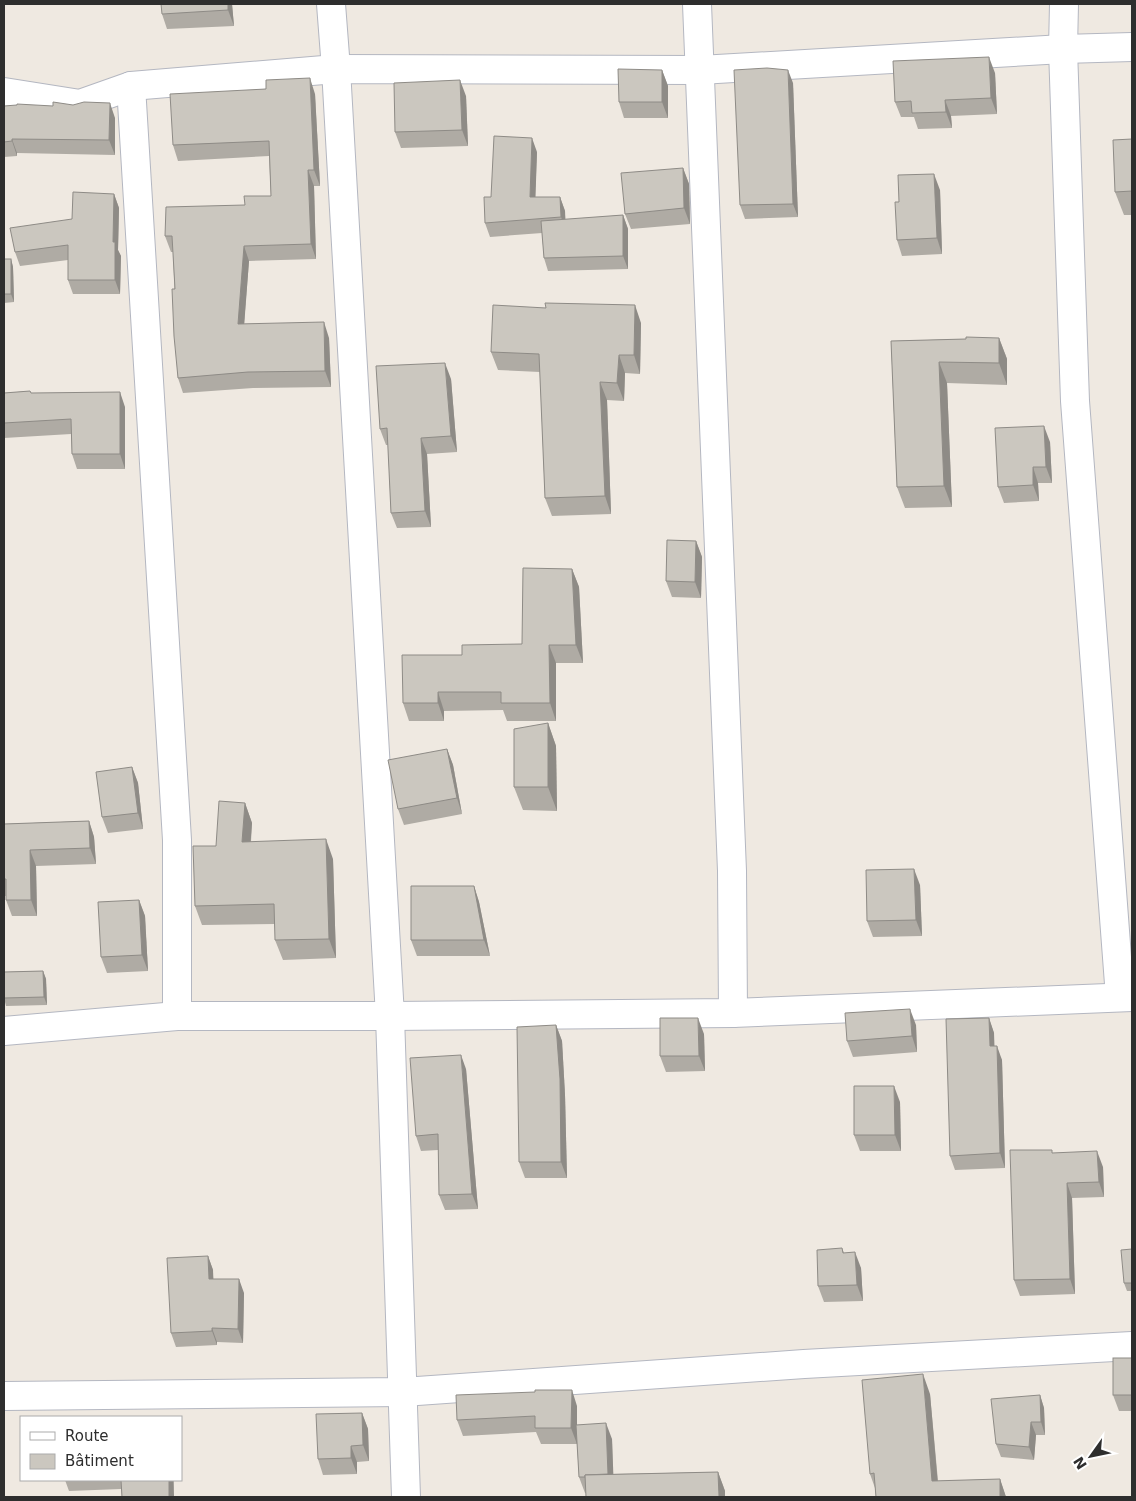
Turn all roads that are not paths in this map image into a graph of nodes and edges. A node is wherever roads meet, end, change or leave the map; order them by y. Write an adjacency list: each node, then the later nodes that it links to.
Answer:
1 (331, 4): 6 (street)
2 (697, 4): 7 (street)
3 (1064, 4): 5 (street)
4 (1132, 47): 5 (street)
5 (1063, 49): 7 (street); 10 (street)
6 (336, 69): 7 (street); 8 (street); 13 (street)
7 (700, 70): 11 (street)
8 (131, 86): 9 (street); 12 (street)
9 (4, 92)
10 (1126, 997): 11 (street)
11 (733, 1013): 13 (street)
12 (177, 1016): 13 (street); 14 (street)
13 (390, 1016): 16 (street)
14 (4, 1031)
15 (1132, 1346): 16 (street)
16 (403, 1392): 17 (street); 18 (street)
17 (4, 1396)
18 (406, 1497)

